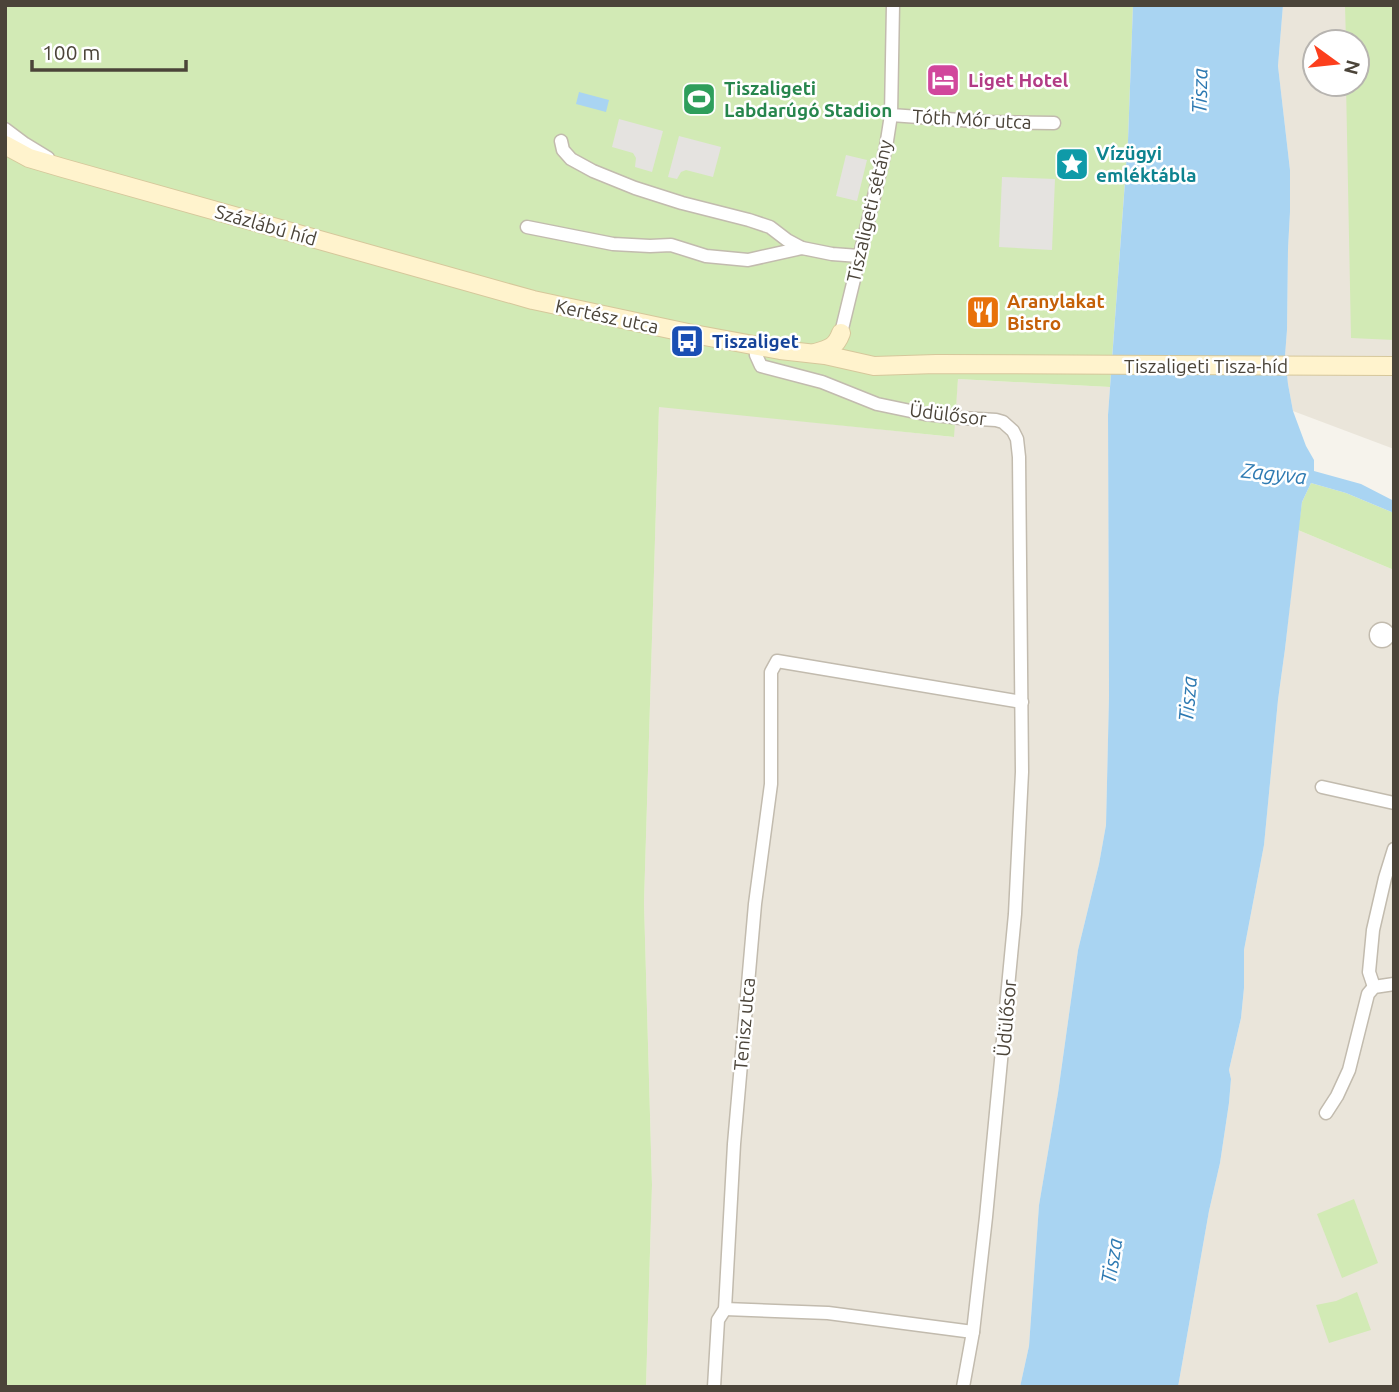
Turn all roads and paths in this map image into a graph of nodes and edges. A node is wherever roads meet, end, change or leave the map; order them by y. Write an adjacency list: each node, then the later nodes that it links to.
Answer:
1 (893, 5): 2 (street, Tiszaligeti sétány)
2 (891, 115): 3 (street, Tóth Mór utca); 12 (street, Tiszaligeti sétány)
3 (1054, 123)
4 (5, 129): 9 (street)
5 (561, 141): 11 (street)
6 (5, 145): 8 (main road)
7 (5, 157): 8 (main road)
8 (29, 158): 9 (main road)
9 (63, 168): 13 (main road, Százlábú híd)
10 (527, 227): 11 (street)
11 (802, 248): 12 (street)
12 (859, 256): 14 (street, Tiszaligeti sétány)
13 (447, 276): 15 (main road, Kertész utca)
14 (841, 333): 16 (main road); 17 (main road); 18 (main road)
15 (755, 345): 16 (main road, Kertész utca); 21 (street, Üdülősor)
16 (802, 353): 17 (main road, Kertész utca)
17 (839, 358): 18 (main road, Kertész utca)
18 (868, 365): 19 (main road, Kertész utca)
19 (1062, 365): 20 (main road, Tiszaligeti Tisza-híd)
20 (1394, 366)
21 (1022, 702): 28 (street, Tenisz utca); 29 (street, Üdülősor)
22 (1322, 787): 23 (street)
23 (1394, 803)
24 (1394, 849): 26 (street)
25 (1394, 984): 26 (street)
26 (1374, 987): 27 (street)
27 (1326, 1113)
28 (725, 1309): 29 (street); 30 (street, Tenisz utca)
29 (973, 1332): 31 (street, Üdülősor)
30 (714, 1387)
31 (964, 1387)

